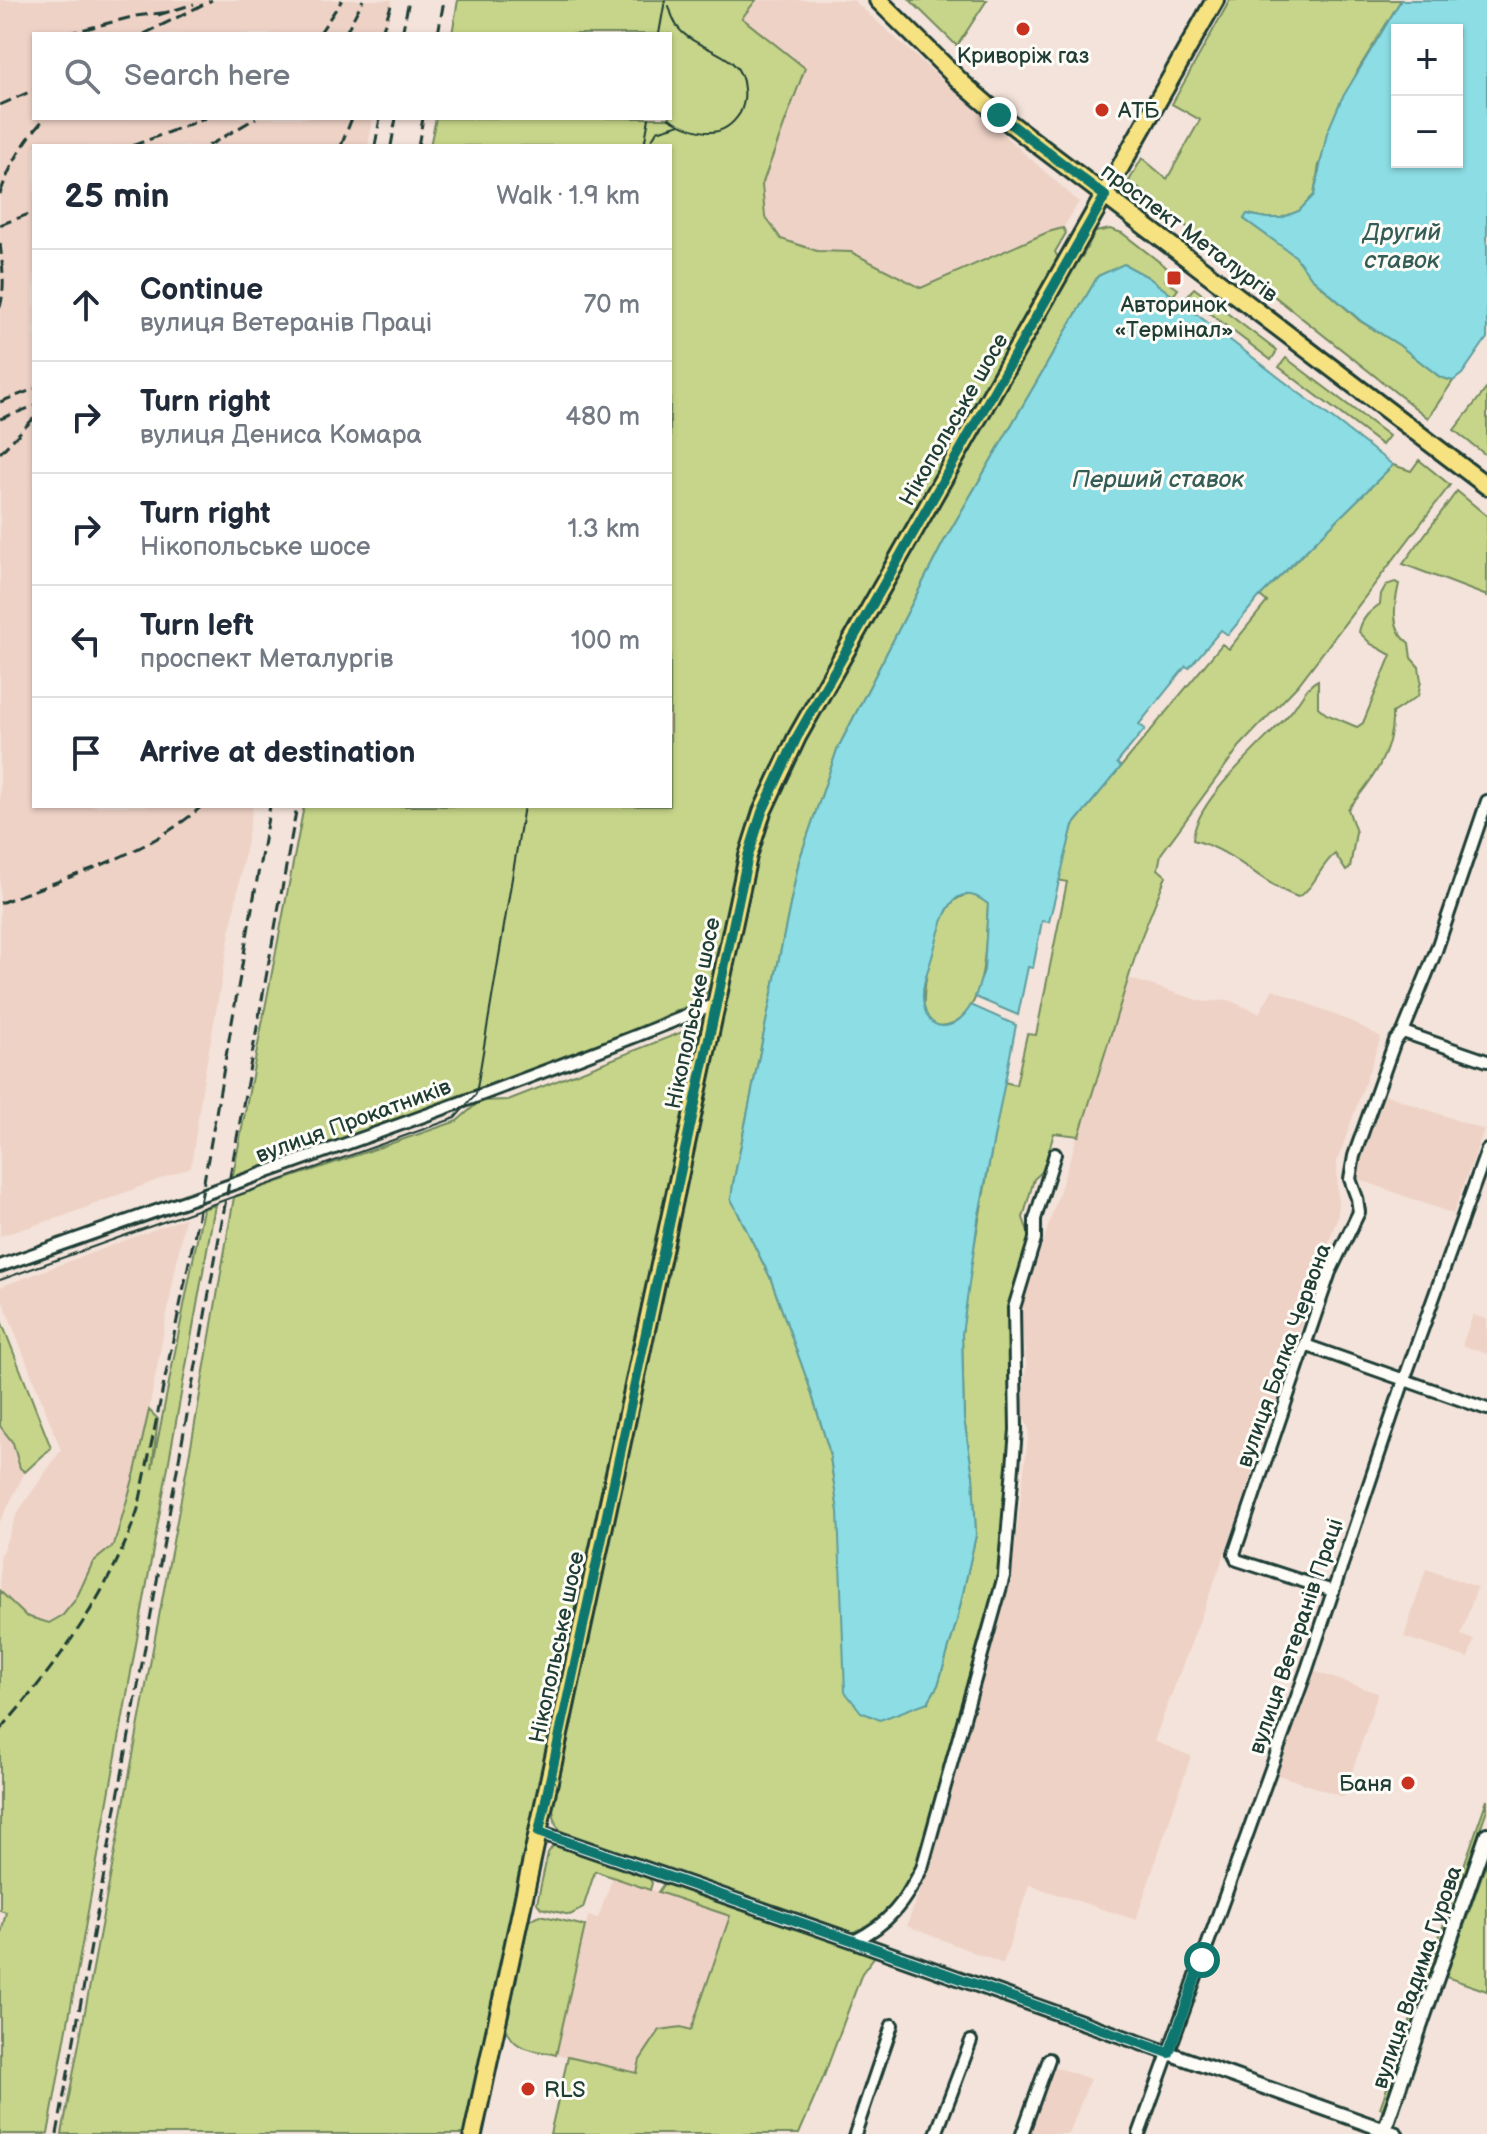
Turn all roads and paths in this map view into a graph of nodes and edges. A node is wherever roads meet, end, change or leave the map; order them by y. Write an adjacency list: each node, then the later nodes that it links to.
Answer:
1 (878, 0): 3 (main road, проспект Металургів)
2 (1215, 0): 3 (main road, Нікопольське шосе)
3 (1105, 196): 4 (main road, проспект Металургів); 6 (main road, Нікопольське шосе)
4 (1487, 486)
5 (1487, 801): 7 (street, вулиця Балка Червона)
6 (716, 1004): 11 (street, вулиця Прокатників); 16 (main road, Нікопольське шосе)
7 (1403, 1032): 8 (street); 12 (street, вулиця Балка Червона)
8 (1487, 1061)
9 (1487, 1150): 13 (street, вулиця Ветеранів Праці)
10 (1055, 1154): 18 (street)
11 (0, 1266)
12 (1305, 1345): 13 (street); 15 (street, вулиця Балка Червона)
13 (1404, 1380): 14 (street); 15 (street, вулиця Ветеранів Праці)
14 (1487, 1409)
15 (1333, 1591): 21 (street, вулиця Ветеранів Праці)
16 (539, 1832): 18 (street); 24 (main road, Нікопольське шосе)
17 (1487, 1834): 23 (street, вулиця Вадима Гурова)
18 (854, 1941): 21 (street)
19 (892, 2025): 25 (street)
20 (971, 2041): 26 (street)
21 (1169, 2053): 23 (street); 28 (street, вулиця Ветеранів Праці)
22 (1049, 2059): 27 (street)
23 (1388, 2133)
24 (473, 2134)
25 (855, 2134)
26 (936, 2134)
27 (1022, 2134)
28 (1139, 2134)

